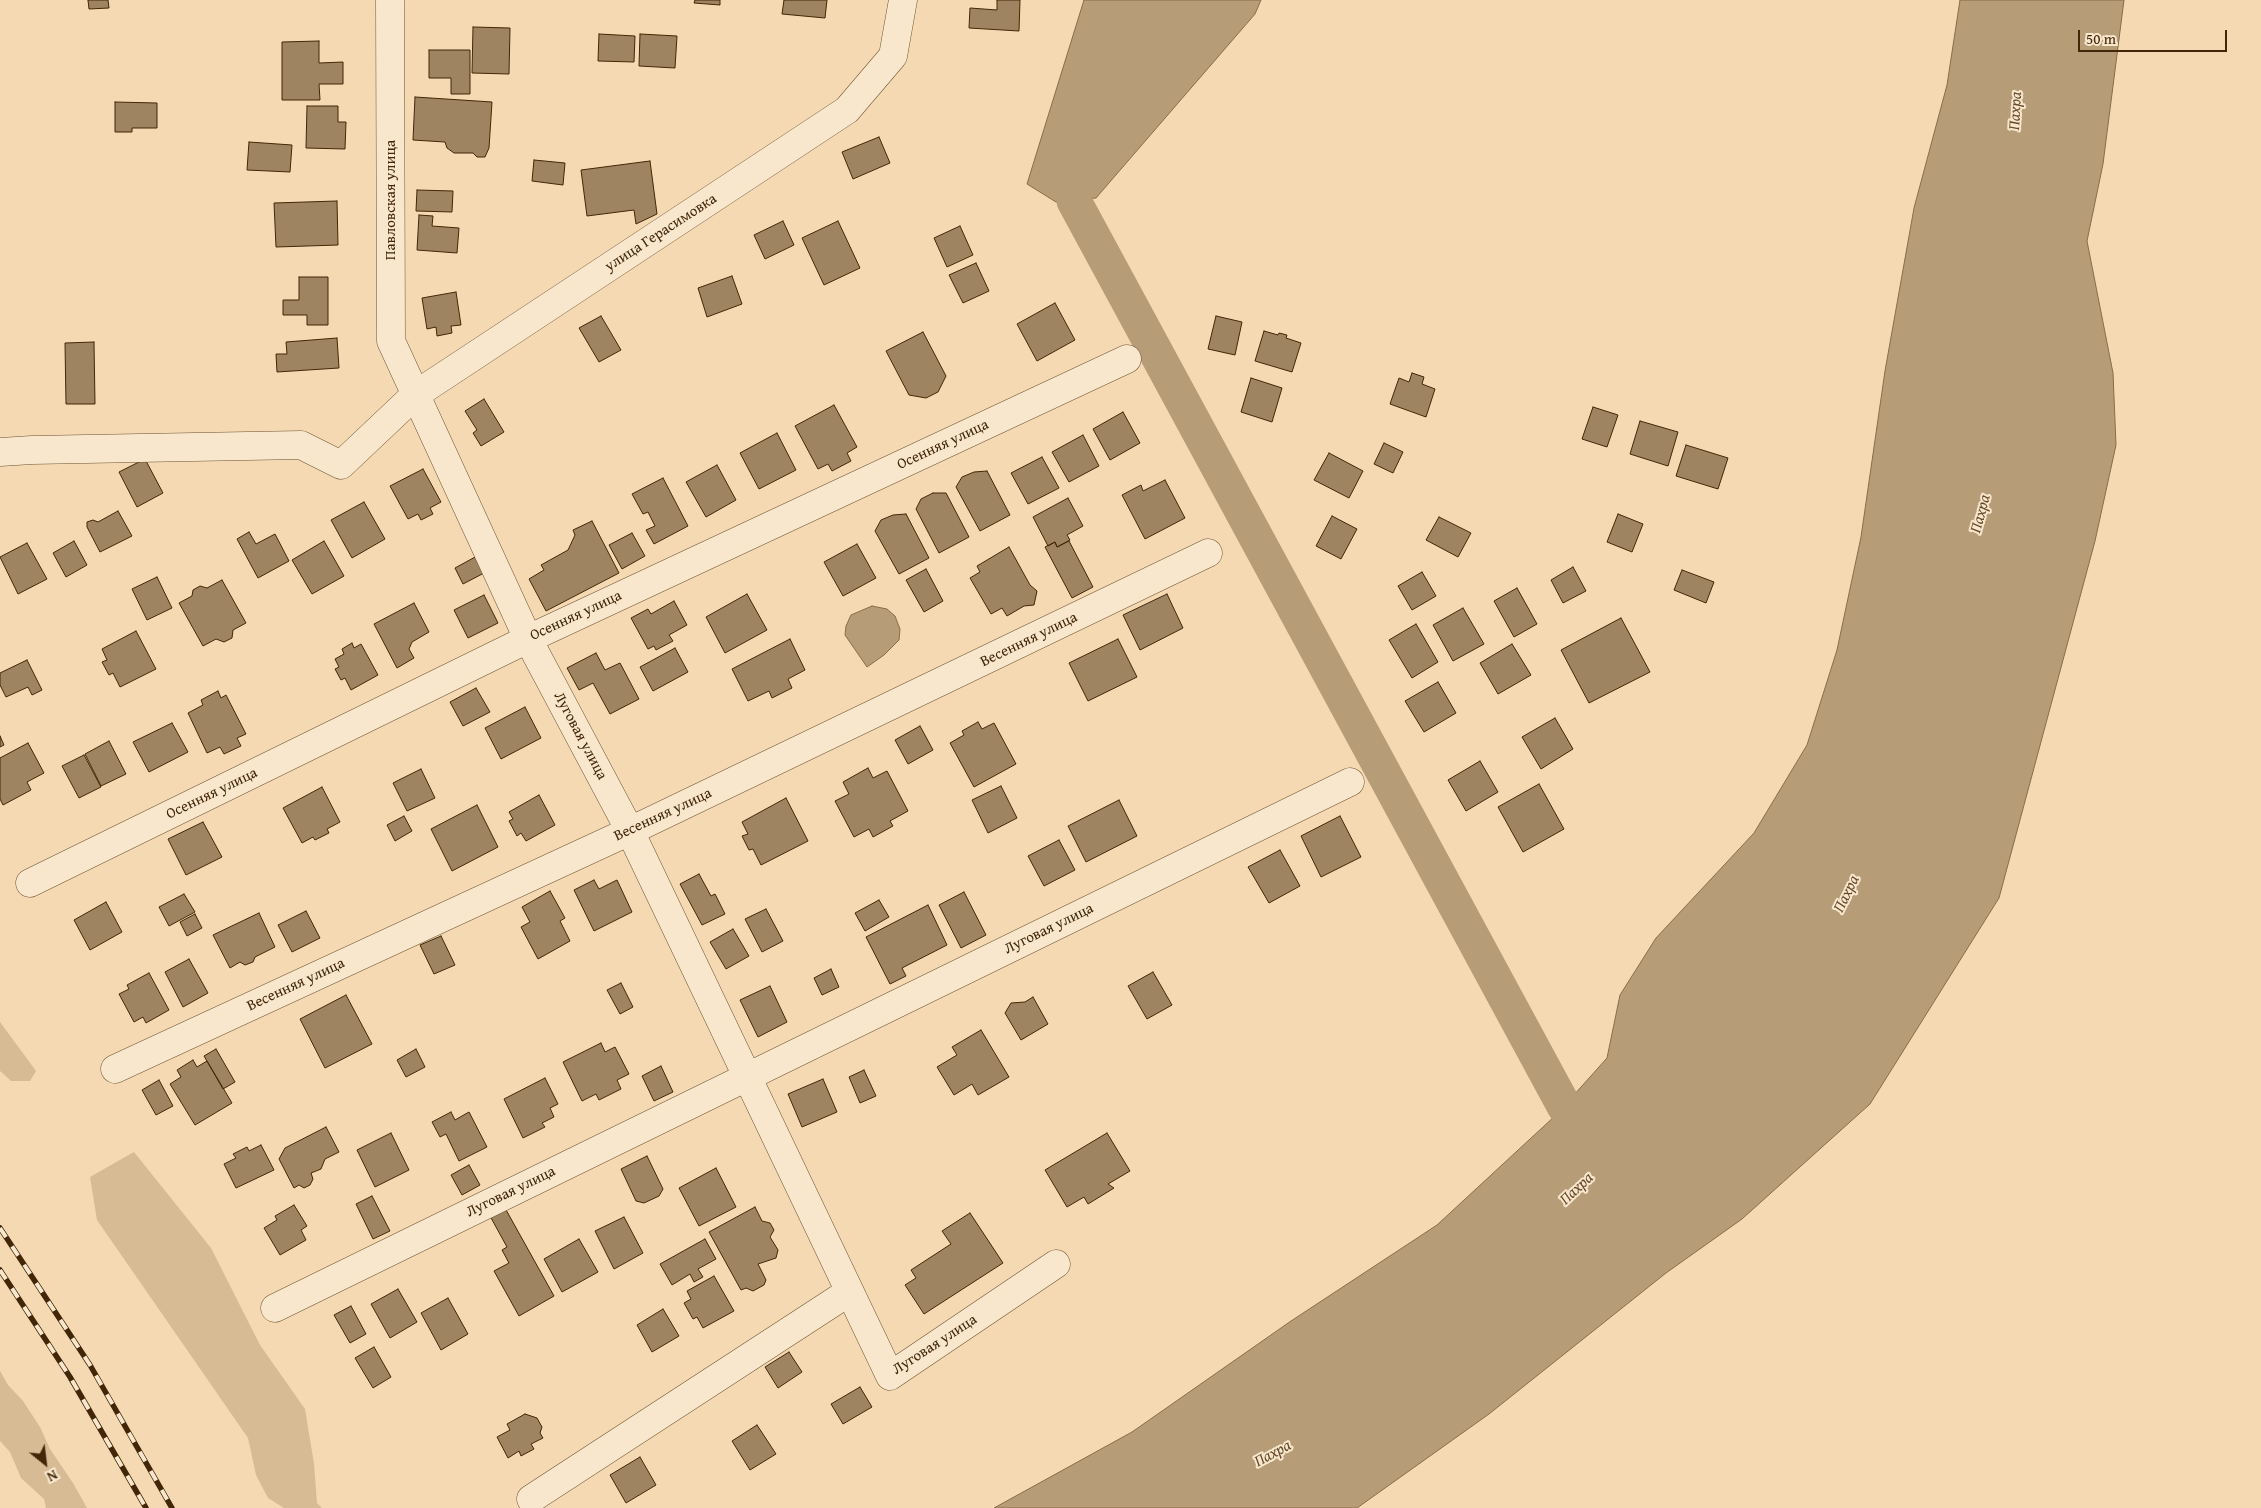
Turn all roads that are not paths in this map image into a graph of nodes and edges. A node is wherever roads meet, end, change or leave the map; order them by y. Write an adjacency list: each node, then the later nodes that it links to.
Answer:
1 (390, 0): 4 (street, Павловская улица)
2 (903, 0): 4 (street, улица Герасимовка)
3 (1127, 358): 7 (street, Осенняя улица)
4 (415, 396): 5 (street, улица Герасимовка); 7 (street, Луговая улица)
5 (0, 452)
6 (1208, 554): 9 (street, Весенняя улица)
7 (528, 639): 9 (street, Луговая улица); 10 (street, Осенняя улица)
8 (1350, 782): 12 (street, Луговая улица)
9 (630, 831): 11 (street, Весенняя улица); 12 (street, Луговая улица)
10 (30, 883)
11 (115, 1069)
12 (748, 1076): 14 (street, Луговая улица); 15 (street, Луговая улица)
13 (1056, 1264): 14 (street, Луговая улица)
14 (849, 1292): 16 (street)
15 (275, 1308)
16 (531, 1499)

